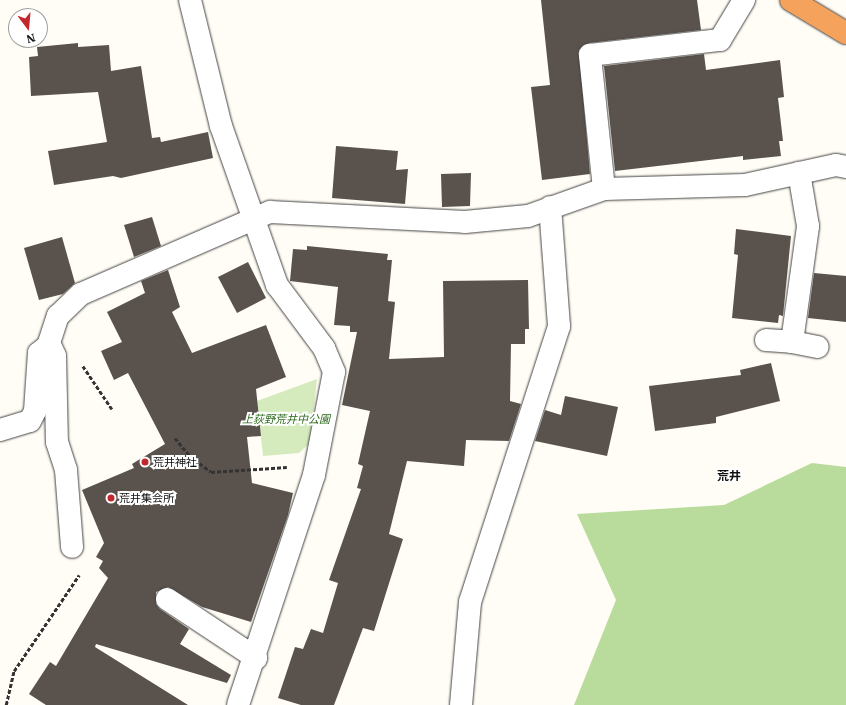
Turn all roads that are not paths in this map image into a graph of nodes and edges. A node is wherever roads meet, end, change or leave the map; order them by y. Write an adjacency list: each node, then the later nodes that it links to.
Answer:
1 (190, 0): 9 (street)
2 (744, 0): 7 (street)
3 (791, 0): 4 (highway)
4 (846, 33)
5 (846, 167): 6 (street)
6 (799, 173): 7 (street); 11 (street)
7 (604, 189): 8 (street)
8 (550, 207): 9 (street); 19 (street)
9 (255, 219): 12 (street); 17 (street)
10 (766, 340): 11 (street)
11 (792, 342): 13 (street)
12 (49, 343): 14 (street); 15 (street)
13 (818, 347)
14 (0, 430)
15 (72, 547)
16 (167, 599): 17 (street)
17 (256, 658): 18 (street)
18 (238, 705)
19 (461, 705)

